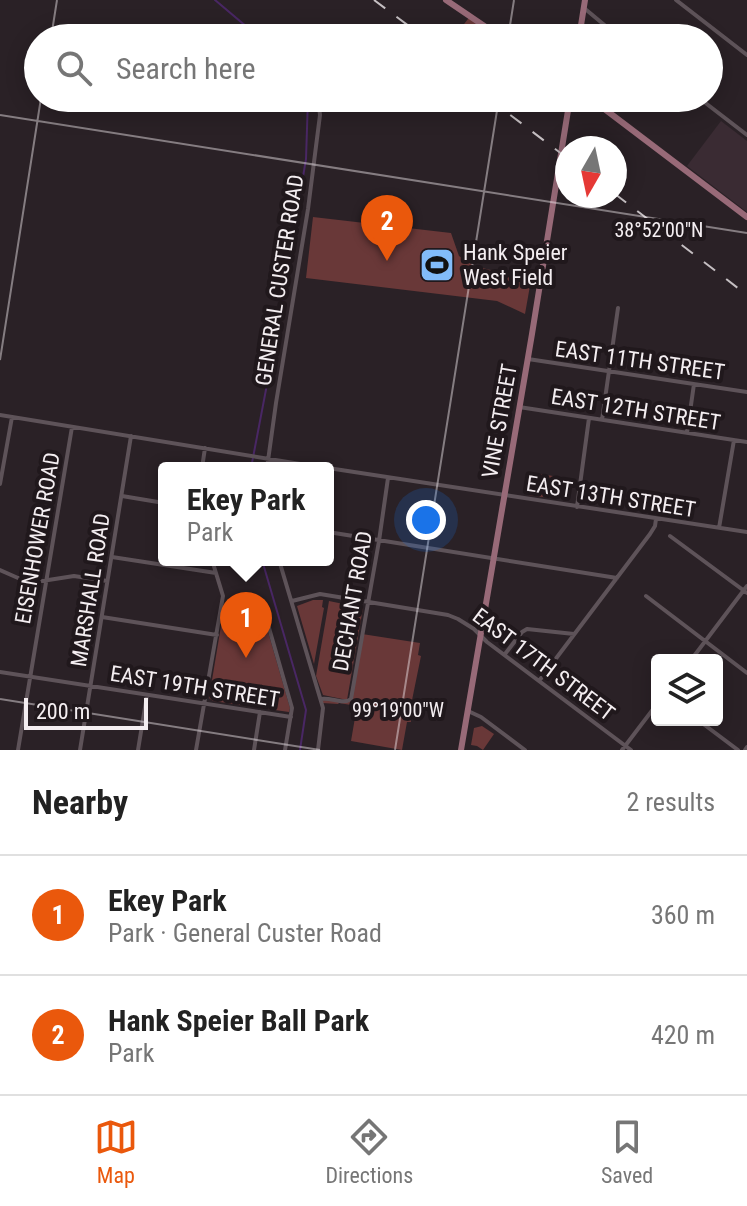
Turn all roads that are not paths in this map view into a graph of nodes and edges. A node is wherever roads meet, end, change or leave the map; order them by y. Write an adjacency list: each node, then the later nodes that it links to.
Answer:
1 (446, 0): 4 (main road)
2 (676, 0): 7 (street)
3 (585, 4): 5 (main road); 6 (street)
4 (481, 24)
5 (581, 24)
6 (606, 24)
7 (707, 24)
8 (723, 36): 9 (street)
9 (747, 55)
10 (320, 112): 32 (street, GENERAL CUSTER ROAD)
11 (568, 112): 17 (main road, VINE STREET)
12 (608, 112): 15 (main road)
13 (717, 112): 14 (street)
14 (747, 135)
15 (747, 217)
16 (618, 308): 18 (street)
17 (528, 359): 18 (street, EAST 11TH STREET); 21 (main road, VINE STREET)
18 (609, 371): 19 (street, EAST 11TH STREET); 25 (street)
19 (694, 384): 20 (street, EAST 11TH STREET); 27 (street)
20 (747, 392)
21 (519, 407): 24 (street, EAST 12TH STREET); 40 (main road, VINE STREET)
22 (0, 415): 23 (street, EAST 13TH STREET)
23 (12, 417): 26 (street, EAST 13TH STREET); 38 (street)
24 (589, 418): 25 (street, EAST 12TH STREET); 42 (street)
25 (602, 420): 27 (street, EAST 12TH STREET)
26 (72, 427): 28 (street, EAST 13TH STREET); 58 (street, EISENHOWER ROAD)
27 (687, 433): 29 (street, EAST 12TH STREET)
28 (131, 436): 31 (street, EAST 13TH STREET); 39 (street, MARSHALL ROAD)
29 (734, 440): 30 (street, EAST 12TH STREET); 44 (street)
30 (747, 442)
31 (205, 448): 32 (street, EAST 13TH STREET); 33 (street)
32 (268, 459): 34 (street, GENERAL CUSTER ROAD); 35 (street, EAST 13TH STREET)
33 (203, 462)
34 (268, 462)
35 (288, 462)
36 (334, 469): 37 (street, EAST 13TH STREET)
37 (388, 478): 40 (street, EAST 13TH STREET); 48 (street, DECHANT ROAD)
38 (0, 484)
39 (122, 496): 41 (street); 49 (street, MARSHALL ROAD)
40 (504, 496): 42 (street, EAST 13TH STREET); 50 (main road, VINE STREET)
41 (158, 502)
42 (577, 507): 43 (street, EAST 13TH STREET)
43 (656, 519): 44 (street, EAST 13TH STREET); 57 (street)
44 (719, 528): 45 (street, EAST 13TH STREET)
45 (747, 532)
46 (334, 533): 48 (street)
47 (670, 536): 60 (street)
48 (379, 541): 50 (street); 63 (street, DECHANT ROAD)
49 (112, 557): 51 (street); 59 (street, MARSHALL ROAD)
50 (493, 558): 57 (street); 68 (main road, VINE STREET)
51 (158, 564)
52 (170, 566): 56 (street)
53 (214, 566): 56 (street)
54 (281, 566): 62 (street)
55 (0, 570): 58 (street)
56 (216, 573): 64 (street)
57 (617, 578): 66 (street)
58 (46, 581): 59 (street); 74 (street, EISENHOWER ROAD)
59 (108, 581): 65 (street, MARSHALL ROAD)
60 (746, 589): 69 (street)
61 (646, 596): 69 (street)
62 (292, 601): 63 (street, EAST 17TH STREET); 78 (street)
63 (369, 602): 68 (street, EAST 17TH STREET); 78 (street, DECHANT ROAD)
64 (221, 607): 67 (street); 83 (street)
65 (102, 617): 67 (street); 76 (street, MARSHALL ROAD)
66 (574, 634): 71 (street); 75 (street)
67 (217, 635): 79 (street)
68 (481, 636): 71 (street, EAST 17TH STREET); 80 (main road, VINE STREET)
69 (705, 641): 70 (street); 73 (street)
70 (695, 654)
71 (504, 655): 75 (street, EAST 17TH STREET)
72 (0, 672): 74 (street, EAST 19TH STREET)
73 (747, 673)
74 (30, 676): 76 (street, EAST 19TH STREET); 86 (street, EISENHOWER ROAD)
75 (539, 681): 85 (street, EAST 17TH STREET)
76 (90, 686): 77 (street, EAST 19TH STREET); 87 (street, MARSHALL ROAD)
77 (147, 695): 79 (street, EAST 19TH STREET); 88 (street)
78 (321, 699): 92 (street)
79 (204, 703): 81 (street, EAST 19TH STREET); 89 (street)
80 (468, 711): 93 (main road, VINE STREET); 94 (street)
81 (260, 712): 83 (street, EAST 19TH STREET); 90 (street)
82 (651, 712): 85 (street)
83 (291, 717): 91 (street)
84 (706, 726): 96 (street)
85 (624, 748): 95 (street, EAST 17TH STREET)
86 (18, 750)
87 (80, 750)
88 (138, 750)
89 (196, 750)
90 (254, 750)
91 (285, 750)
92 (318, 750)
93 (461, 750)
94 (525, 750)
95 (631, 750)
96 (738, 750)

